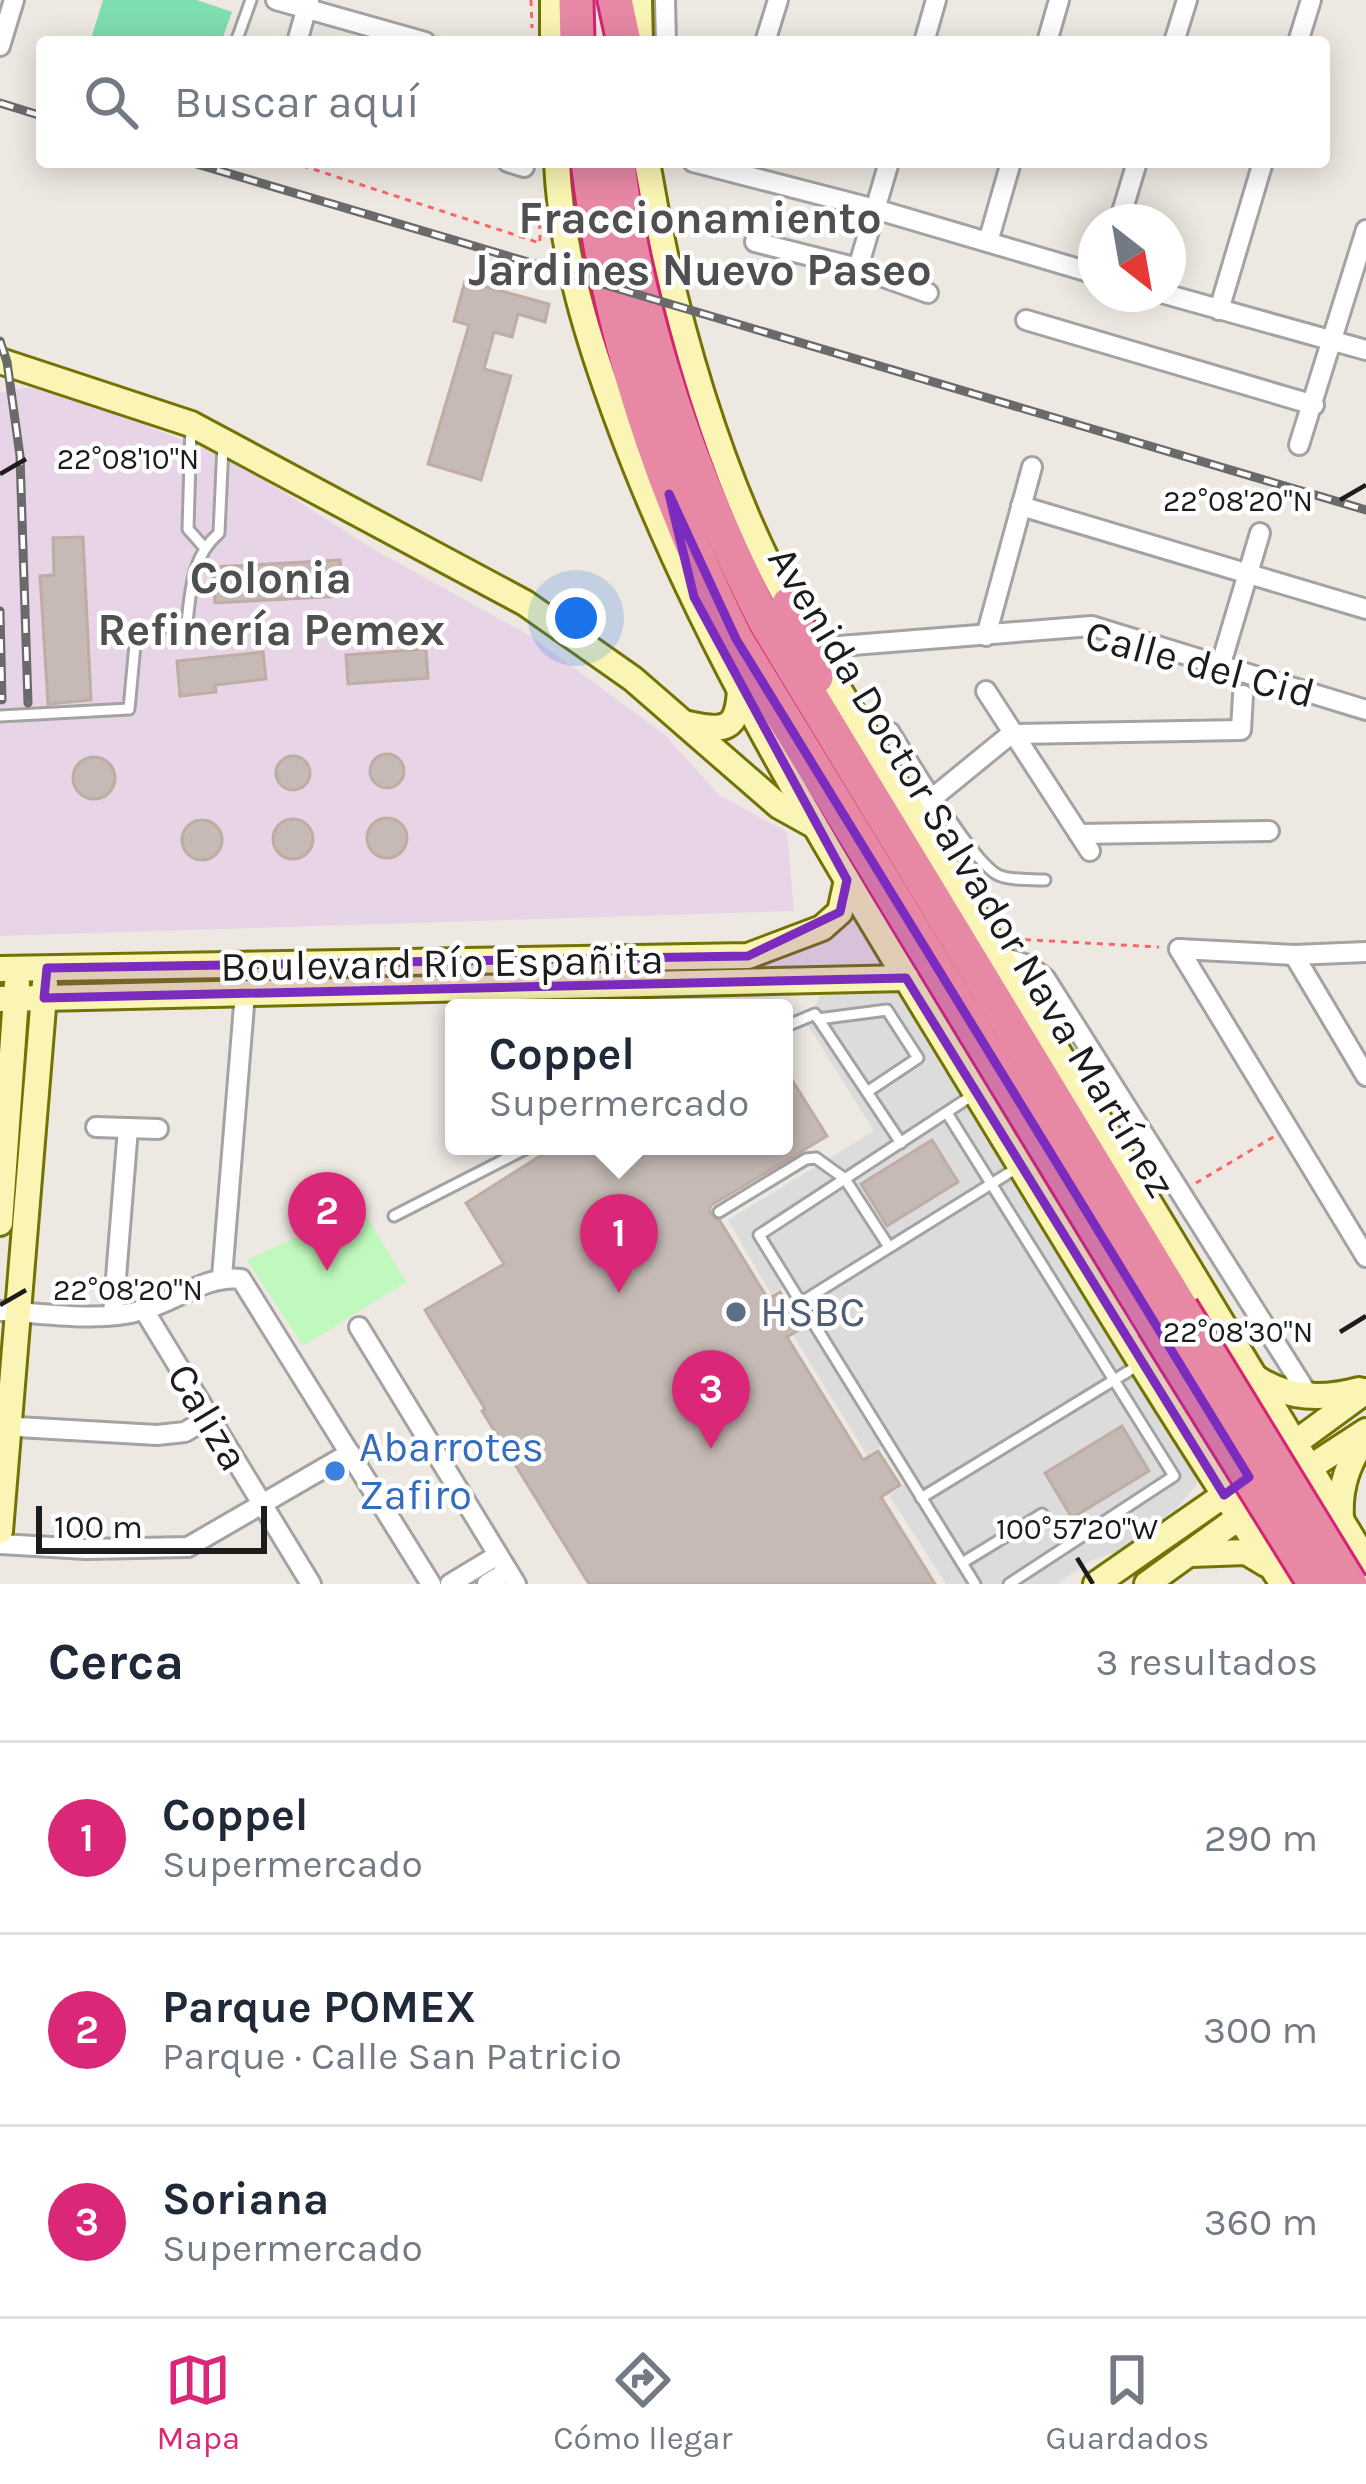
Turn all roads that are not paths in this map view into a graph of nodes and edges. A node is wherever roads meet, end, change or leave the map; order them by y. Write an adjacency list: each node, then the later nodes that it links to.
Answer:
1 (14, 0): 15 (street)
2 (251, 0): 16 (lane)
3 (276, 0): 14 (street)
4 (553, 0): 19 (main road)
5 (576, 0): 20 (highway)
6 (610, 0): 21 (highway); 22 (highway)
7 (639, 0): 23 (main road)
8 (665, 0): 24 (street)
9 (778, 0): 25 (street)
10 (936, 0): 26 (street)
11 (1059, 0): 27 (street)
12 (1186, 0): 28 (street)
13 (1311, 0): 29 (street)
14 (308, 5): 17 (street); 18 (street)
15 (4, 21): 30 (street)
16 (238, 36)
17 (299, 36)
18 (406, 36)
19 (553, 36)
20 (577, 36)
21 (607, 36)
22 (622, 36)
23 (640, 36)
24 (667, 36)
25 (768, 36)
26 (926, 36)
27 (1049, 36)
28 (1176, 36)
29 (1300, 36)
30 (0, 46)
31 (558, 168): 64 (main road)
32 (589, 168): 59 (highway, Avenida Doctor Salvador Nava Martínez)
33 (619, 168): 77 (highway, Avenida Doctor Salvador Nava Martínez)
34 (648, 168): 65 (main road, Avenida Doctor Salvador Nava Martínez)
35 (735, 168): 41 (street)
36 (887, 168): 41 (street)
37 (1009, 168): 44 (street)
38 (1135, 168): 40 (street)
39 (1261, 168): 49 (street)
40 (1124, 204)
41 (875, 208): 44 (street); 45 (street)
42 (1366, 230): 51 (street)
43 (755, 242): 45 (street)
44 (988, 242): 46 (street)
45 (858, 268): 47 (street)
46 (1078, 269)
47 (928, 293)
48 (1186, 300): 49 (street)
49 (1219, 310): 51 (street)
50 (1026, 320): 54 (street)
51 (1334, 339): 52 (street); 54 (street)
52 (1366, 350)
53 (0, 361): 55 (main road)
54 (1313, 405): 57 (street)
55 (191, 424): 56 (main road); 62 (lane)
56 (224, 440): 62 (lane); 75 (main road)
57 (1299, 445)
58 (1032, 467): 60 (street)
59 (669, 494): 64 (highway); 117 (highway, Avenida Doctor Salvador Nava Martínez)
60 (1021, 506): 63 (street); 67 (street)
61 (1260, 533): 63 (street)
62 (203, 546): 74 (lane)
63 (1247, 575): 66 (street); 69 (street)
64 (694, 598): 70 (main road)
65 (789, 604): 68 (main road, Avenida Doctor Salvador Nava Martínez); 77 (highway)
66 (1366, 609)
67 (986, 636): 68 (street, Calle del Cid); 69 (street, Calle del Cid)
68 (820, 658): 77 (main road, Avenida Doctor Salvador Nava Martínez)
69 (1220, 667): 73 (street, Calle del Cid)
70 (740, 689): 75 (main road); 80 (main road)
71 (986, 691): 76 (street)
72 (1244, 695): 76 (street)
73 (1366, 710)
74 (0, 716)
75 (682, 722): 80 (main road)
76 (1011, 734): 78 (street); 81 (street)
77 (856, 746): 78 (lane); 79 (main road, Avenida Doctor Salvador Nava Martínez); 117 (highway, Avenida Doctor Salvador Nava Martínez)
78 (934, 796): 79 (street); 83 (lane)
79 (913, 814): 84 (main road, Avenida Doctor Salvador Nava Martínez)
80 (817, 828): 82 (main road)
81 (1269, 831)
82 (847, 880): 87 (main road, Boulevard Río Españita); 89 (main road)
83 (1045, 880)
84 (993, 946): 120 (main road, Avenida Doctor Salvador Nava Martínez); 123 (street)
85 (1366, 952): 86 (street)
86 (1294, 955): 95 (street); 111 (street)
87 (47, 968): 88 (main road, Boulevard Río Españita); 91 (main road)
88 (9, 969): 92 (main road)
89 (906, 978): 90 (main road, Boulevard Río Españita); 97 (main road)
90 (245, 993): 91 (main road, Boulevard Río Españita); 112 (street)
91 (44, 998): 92 (main road, Boulevard Río Españita); 115 (main road)
92 (8, 999): 109 (main road)
93 (818, 1019): 94 (lane); 96 (lane); 96 (lane)
94 (793, 1023)
95 (1366, 1076)
96 (867, 1092): 102 (lane)
97 (976, 1093): 98 (lane); 104 (main road)
98 (947, 1113): 102 (lane); 106 (lane)
99 (96, 1126): 100 (street)
100 (128, 1128): 101 (street); 116 (street)
101 (158, 1129)
102 (902, 1142): 105 (lane)
103 (513, 1155): 108 (lane)
104 (1020, 1166): 106 (lane); 119 (main road)
105 (845, 1179): 107 (lane); 110 (lane); 113 (lane)
106 (989, 1184): 110 (lane); 121 (lane)
107 (719, 1212)
108 (394, 1216)
109 (0, 1223)
110 (889, 1247): 113 (lane)
111 (1366, 1257)
112 (232, 1278): 114 (street); 128 (street)
113 (800, 1303): 131 (lane)
114 (143, 1310): 116 (street); 124 (street, Caliza)
115 (9, 1311): 116 (street); 125 (main road)
116 (113, 1315)
117 (1167, 1317): 151 (highway, Avenida Doctor Salvador Nava Martínez, bridge); 152 (highway, Avenida Doctor Salvador Nava Martínez, bridge)
118 (359, 1327): 141 (street)
119 (1140, 1364): 121 (lane); 130 (main road)
120 (1253, 1375): 123 (main road); 127 (main road, Avenida Doctor Salvador Nava Martínez)
121 (1115, 1380): 131 (lane); 148 (lane)
122 (1366, 1390): 123 (main road); 127 (main road)
123 (1309, 1396)
124 (208, 1418): 125 (street); 132 (street, Caliza)
125 (4, 1426): 136 (main road)
126 (1366, 1432): 129 (main road); 135 (main road)
127 (1295, 1444): 129 (main road, Avenida Doctor Salvador Nava Martínez); 130 (main road)
128 (350, 1454): 132 (street); 144 (street)
129 (1309, 1467): 134 (main road); 135 (main road, Avenida Doctor Salvador Nava Martínez)
130 (1223, 1495): 134 (main road); 149 (main road)
131 (921, 1498): 140 (lane)
132 (262, 1506): 137 (street); 143 (street, Caliza)
133 (1042, 1514): 140 (lane)
134 (1239, 1518): 138 (main road); 142 (main road)
135 (1344, 1525): 139 (main road, Avenida Doctor Salvador Nava Martínez); 142 (main road)
136 (0, 1531)
137 (0, 1544)
138 (1188, 1554): 142 (main road); 150 (main road)
139 (1366, 1561)
140 (962, 1562): 147 (lane)
141 (507, 1570): 145 (street); 146 (street)
142 (1278, 1578)
143 (311, 1584)
144 (431, 1584)
145 (450, 1584)
146 (487, 1584)
147 (975, 1584)
148 (1009, 1584)
149 (1096, 1584)
150 (1147, 1584)
151 (1316, 1584)
152 (1350, 1584)

